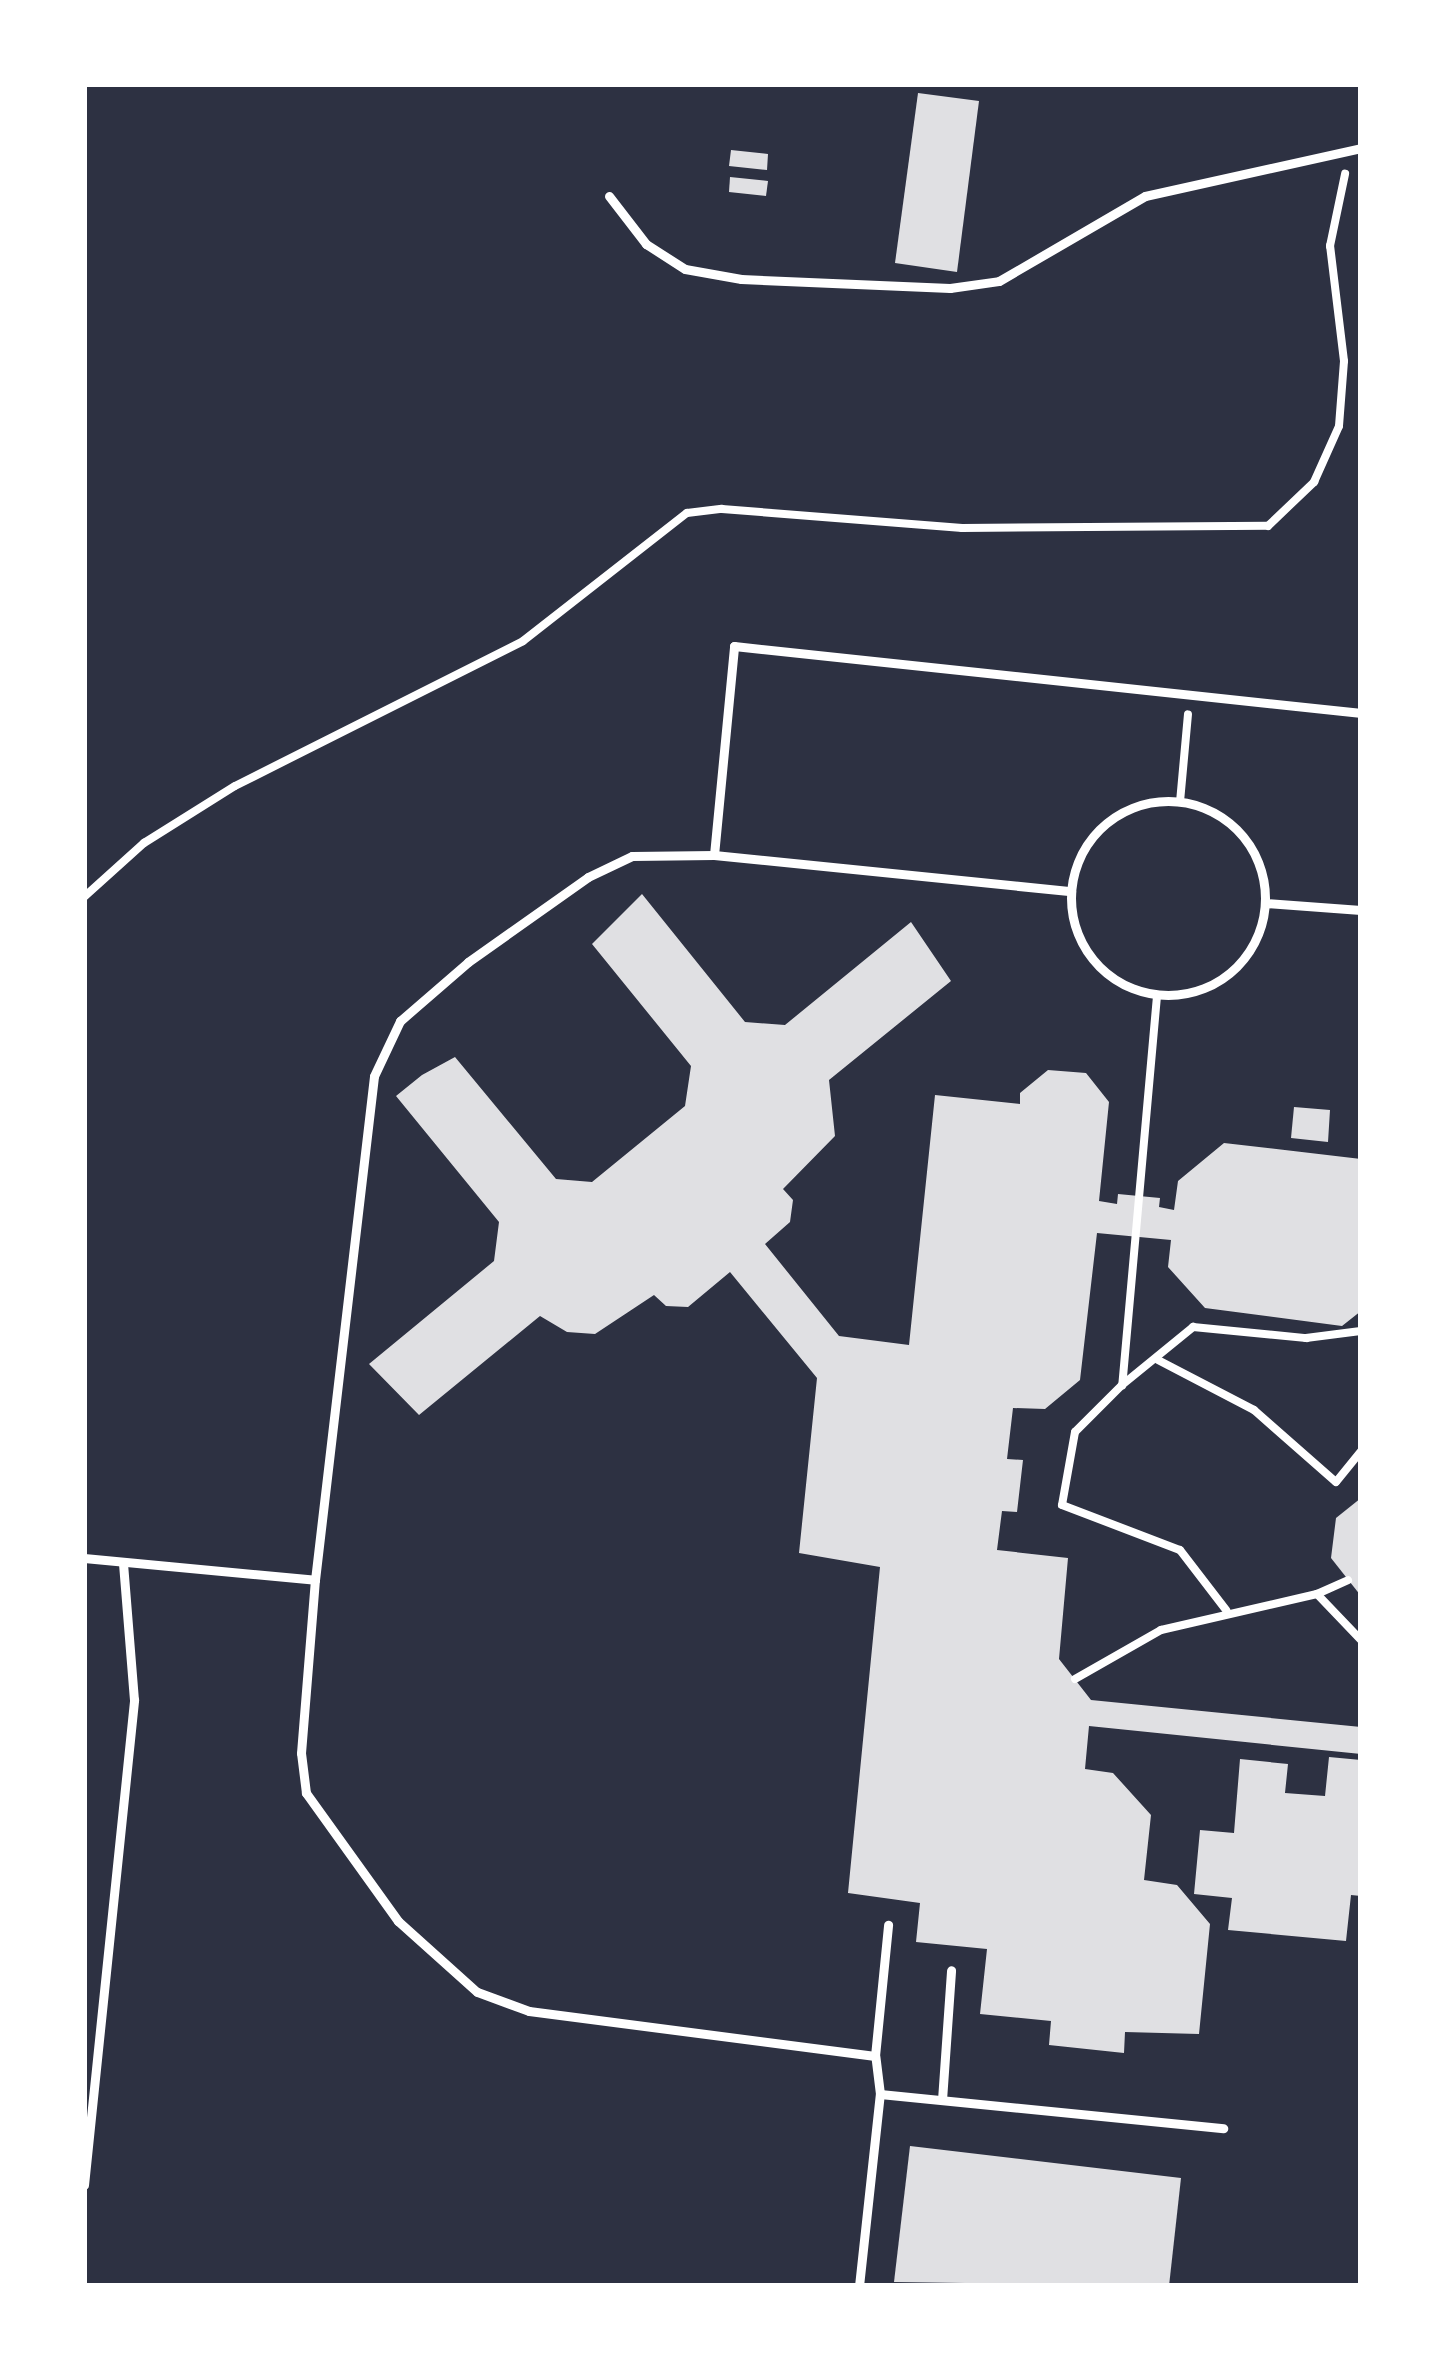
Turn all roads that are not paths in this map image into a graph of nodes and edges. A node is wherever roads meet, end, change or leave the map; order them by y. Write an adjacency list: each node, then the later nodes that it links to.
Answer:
1 (1358, 149): 2 (lane)
2 (609, 196)
3 (1361, 713): 4 (lane)
4 (714, 855): 5 (lane); 10 (lane)
5 (1070, 891): 6 (lane); 6 (lane)
6 (1265, 903): 7 (lane)
7 (1361, 910)
8 (84, 1558): 9 (lane)
9 (123, 1562): 10 (lane); 17 (lane)
10 (315, 1580): 13 (lane)
11 (888, 1925): 13 (lane)
12 (951, 1970): 15 (lane)
13 (875, 2056): 14 (lane)
14 (880, 2094): 15 (lane); 18 (lane)
15 (942, 2100): 16 (lane)
16 (1223, 2128)
17 (84, 2185)
18 (859, 2286)

